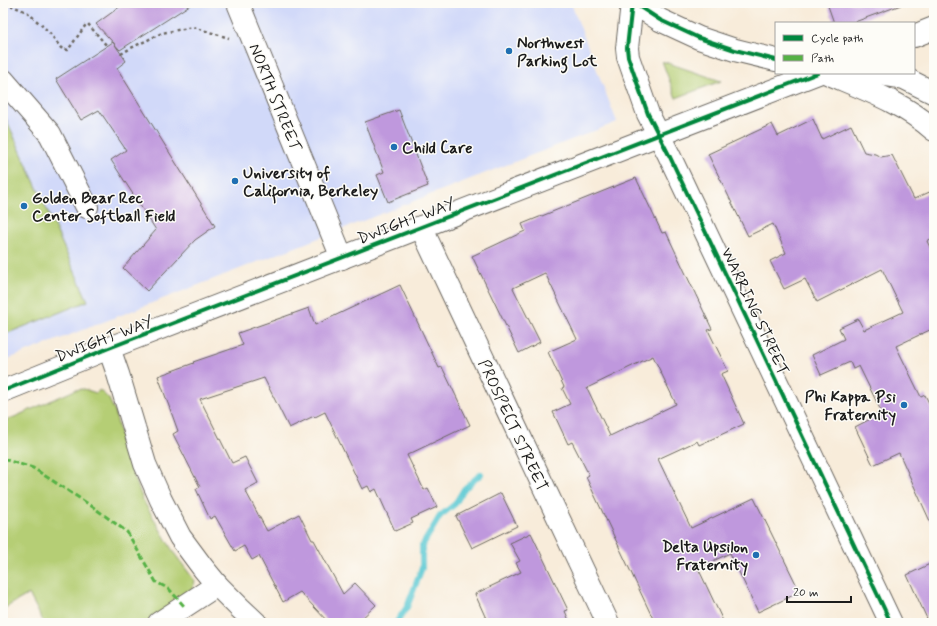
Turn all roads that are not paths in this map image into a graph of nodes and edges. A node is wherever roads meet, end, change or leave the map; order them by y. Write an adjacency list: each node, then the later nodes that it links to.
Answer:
1 (238, 3): 15 (street, NORTH STREET)
2 (633, 3): 5 (street); 12 (street, WARRING STREET)
3 (934, 28): 4 (street)
4 (915, 36)
5 (775, 60)
6 (815, 74): 12 (street, DWIGHT WAY)
7 (829, 74): 11 (street)
8 (879, 74): 10 (street)
9 (3, 80): 13 (street)
10 (934, 93)
11 (934, 130)
12 (659, 136): 14 (street, DWIGHT WAY); 22 (street, WARRING STREET)
13 (88, 207)
14 (421, 227): 15 (street, DWIGHT WAY); 21 (street, PROSPECT STREET)
15 (342, 258): 16 (street, DWIGHT WAY)
16 (109, 348): 17 (street, DWIGHT WAY); 18 (street)
17 (3, 391)
18 (217, 585): 19 (street); 20 (street)
19 (159, 623)
20 (256, 623)
21 (608, 623)
22 (891, 623)

